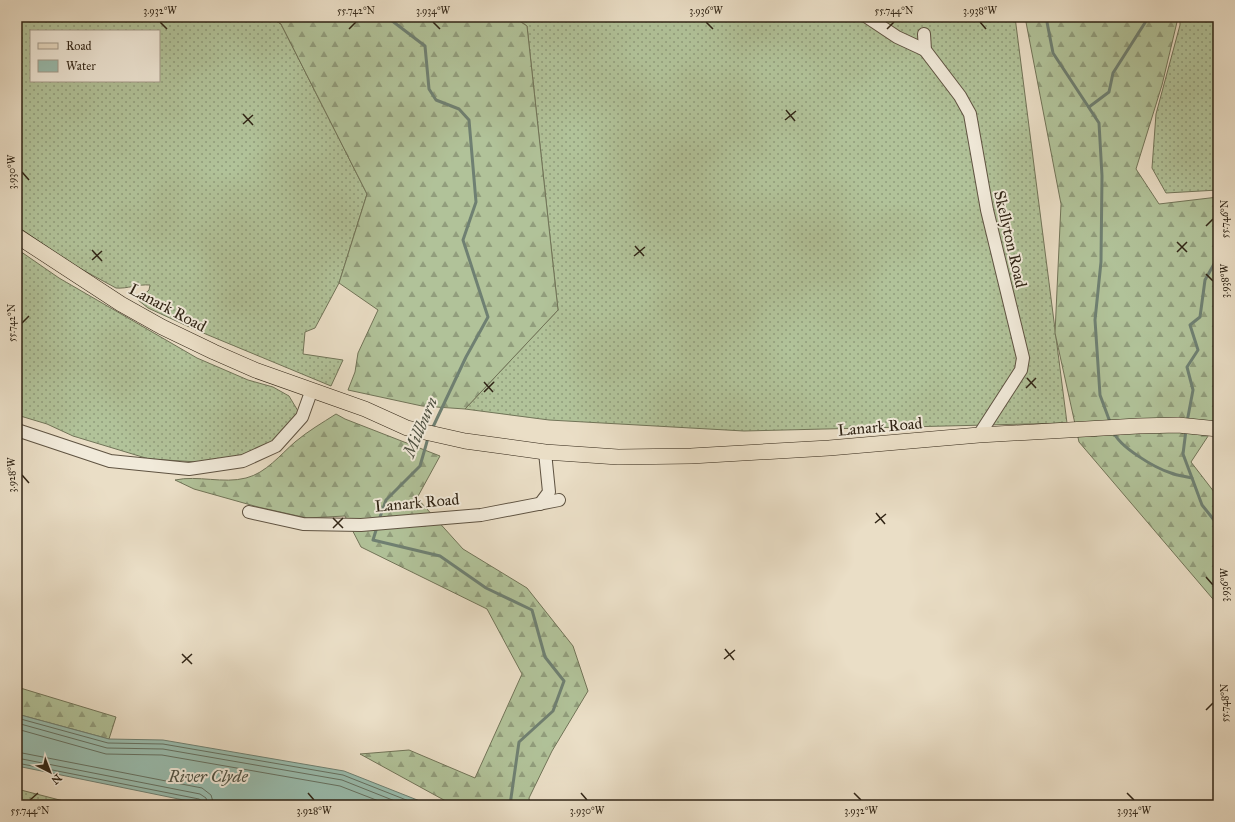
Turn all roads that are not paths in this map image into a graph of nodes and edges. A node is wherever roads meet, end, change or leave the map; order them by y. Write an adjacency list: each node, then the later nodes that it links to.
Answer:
1 (867, 17): 3 (street, Skellyton Road)
2 (924, 34): 3 (street)
3 (925, 50): 8 (street, Skellyton Road)
4 (17, 236): 5 (main road, Lanark Road)
5 (311, 392): 7 (street); 9 (main road, Lanark Road)
6 (1218, 429): 8 (main road, Lanark Road)
7 (17, 430)
8 (978, 435): 9 (main road, Lanark Road)
9 (545, 452): 11 (street)
10 (559, 500): 11 (street, Lanark Road)
11 (540, 504): 12 (street, Lanark Road)
12 (249, 512)

